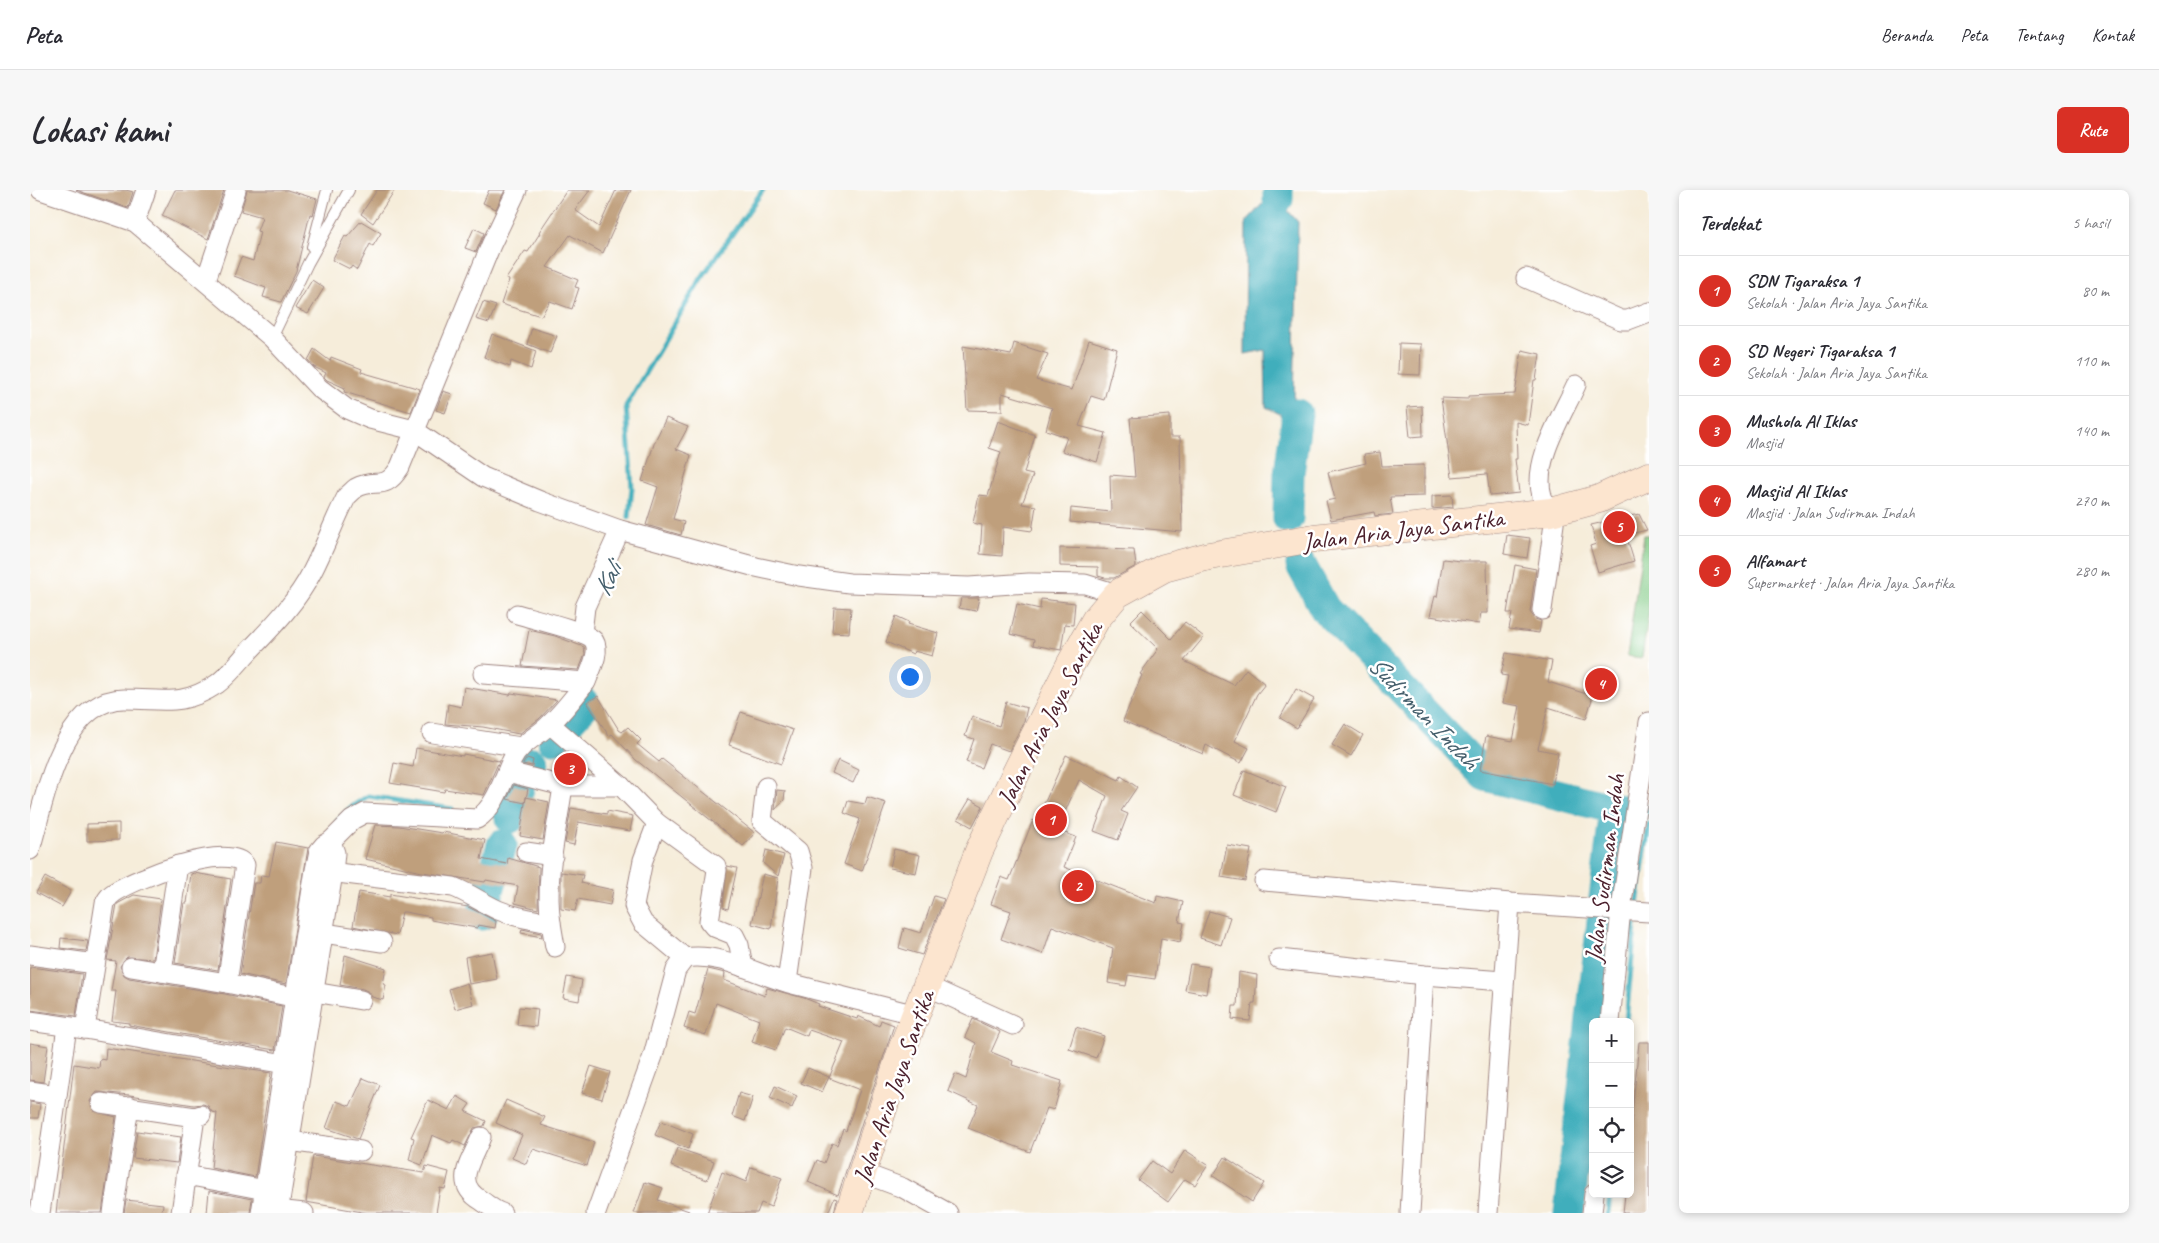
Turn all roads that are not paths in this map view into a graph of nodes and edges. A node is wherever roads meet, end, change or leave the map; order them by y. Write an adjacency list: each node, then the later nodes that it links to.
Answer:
1 (41, 190): 7 (street)
2 (146, 190): 8 (street)
3 (236, 190): 11 (street)
4 (327, 190): 9 (lane)
5 (349, 190): 9 (lane)
6 (517, 190): 15 (street)
7 (62, 193): 8 (street)
8 (136, 222): 11 (street)
9 (308, 263): 13 (lane)
10 (1526, 278): 12 (street)
11 (206, 280): 13 (street)
12 (1649, 312)
13 (272, 338): 15 (street)
14 (1576, 385): 17 (street)
15 (414, 430): 18 (street); 34 (street)
16 (1648, 480): 17 (street, Jalan Aria Jaya Santika)
17 (1551, 512): 19 (street, Jalan Aria Jaya Santika); 20 (street)
18 (620, 530): 19 (street); 22 (street)
19 (1117, 594): 58 (street, Jalan Aria Jaya Santika)
20 (1542, 610)
21 (518, 614): 22 (street)
22 (582, 633): 24 (street)
23 (483, 674): 24 (street)
24 (586, 682): 26 (street)
25 (1649, 722): 41 (street, Jalan Sudirman Indah)
26 (550, 724): 28 (street); 31 (street)
27 (432, 733): 28 (street)
28 (521, 747): 29 (street)
29 (508, 772): 30 (street); 38 (street)
30 (564, 786): 31 (street); 36 (street)
31 (621, 786): 33 (street)
32 (766, 787): 56 (street)
33 (657, 823): 48 (street); 52 (street)
34 (30, 850)
35 (526, 852): 36 (street)
36 (553, 856): 43 (street)
37 (178, 865): 50 (street); 53 (street); 57 (street)
38 (324, 872): 43 (street); 44 (street)
39 (1264, 881): 40 (street)
40 (1510, 903): 41 (street); 55 (street)
41 (1621, 910): 42 (street); 62 (street, Jalan Sudirman Indah)
42 (1649, 912)
43 (551, 923): 46 (street)
44 (314, 932): 45 (street); 59 (street)
45 (382, 942)
46 (555, 947)
47 (30, 955): 50 (street)
48 (685, 958): 52 (street); 83 (street)
49 (1279, 959): 54 (street)
50 (95, 964): 65 (street)
51 (131, 967): 53 (street)
52 (743, 967): 56 (street)
53 (162, 972): 57 (street)
54 (1424, 975): 55 (street); 86 (street)
55 (1503, 981): 87 (street)
56 (787, 982): 61 (street)
57 (227, 983): 59 (street)
58 (927, 986): 61 (street, Jalan Aria Jaya Santika); 64 (street)
59 (307, 997): 60 (street); 66 (street); 72 (street)
60 (361, 1000)
61 (916, 1015): 74 (street, Jalan Aria Jaya Santika)
62 (1610, 1018)
63 (30, 1022): 65 (street)
64 (1013, 1025)
65 (76, 1028): 66 (street); 68 (street)
66 (285, 1064): 77 (street)
67 (30, 1092): 68 (street)
68 (57, 1095): 78 (street)
69 (100, 1103): 70 (street)
70 (129, 1106): 75 (street); 79 (street)
71 (481, 1137): 82 (street)
72 (289, 1141): 73 (street); 77 (street)
73 (361, 1151)
74 (863, 1173): 84 (street, Jalan Aria Jaya Santika); 85 (street)
75 (186, 1175): 77 (street); 80 (street)
76 (1594, 1198): 88 (street)
77 (269, 1207): 81 (street)
78 (40, 1213)
79 (113, 1213)
80 (181, 1213)
81 (304, 1213)
82 (499, 1213)
83 (596, 1213)
84 (849, 1213)
85 (948, 1213)
86 (1410, 1213)
87 (1488, 1213)
88 (1592, 1213)

